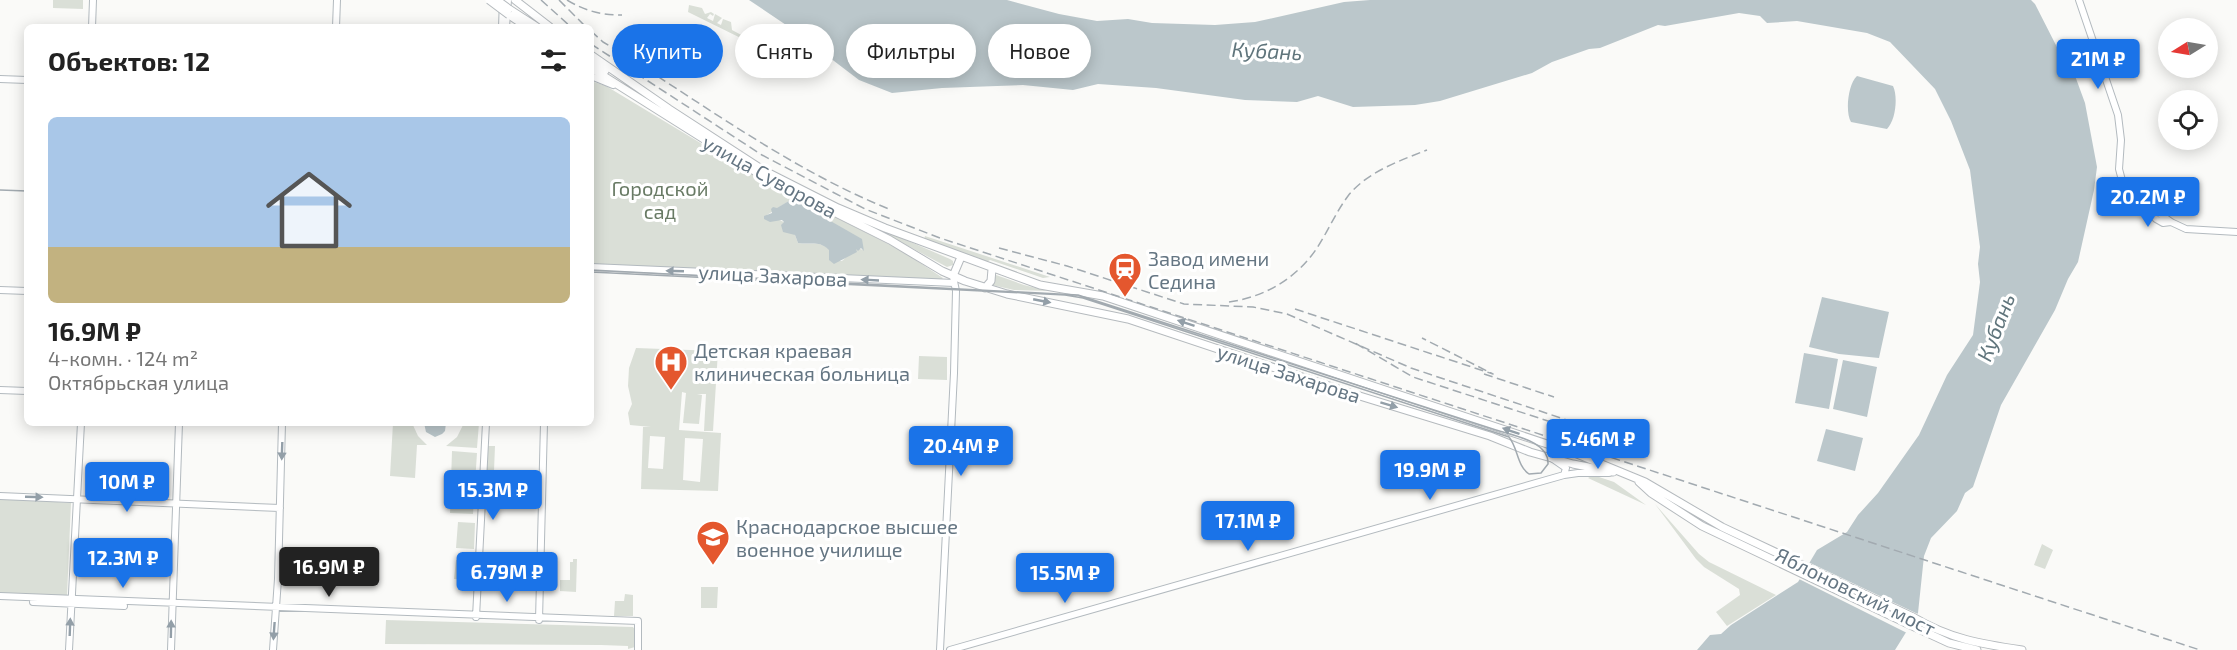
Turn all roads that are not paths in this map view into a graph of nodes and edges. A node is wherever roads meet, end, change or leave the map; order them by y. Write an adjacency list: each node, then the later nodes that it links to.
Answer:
1 (95, 0): 9 (street)
2 (337, 0): 10 (street)
3 (489, 0): 13 (main road, bridge)
4 (497, 0): 14 (main road, bridge)
5 (503, 0): 11 (street)
6 (508, 0): 12 (street)
7 (515, 0): 15 (main road)
8 (2079, 0): 24 (street)
9 (94, 24)
10 (336, 24)
11 (503, 24)
12 (504, 24)
13 (523, 24)
14 (533, 24)
15 (546, 24)
16 (594, 58): 23 (main road, улица Суворова)
17 (594, 64): 23 (main road, улица Суворова)
18 (594, 70): 22 (main road, улица Суворова)
19 (594, 77): 22 (street)
20 (0, 79): 21 (street)
21 (24, 80)
22 (627, 92): 28 (main road, улица Суворова)
23 (669, 109): 25 (main road, улица Суворова)
24 (2237, 232)
25 (961, 257): 27 (main road, улица Захарова); 28 (main road)
26 (594, 267): 28 (street, улица Захарова, one-way to 26)
27 (992, 269): 29 (main road); 39 (main road, улица Захарова, one-way to 27)
28 (954, 279): 29 (main road, улица Захарова); 63 (street)
29 (985, 288): 41 (main road, улица Захарова, one-way to 41)
30 (0, 290): 31 (street)
31 (24, 291)
32 (0, 392): 33 (street)
33 (24, 393)
34 (80, 426): 48 (street)
35 (179, 426): 49 (street)
36 (282, 426): 50 (street, one-way to 50)
37 (485, 426): 56 (street)
38 (544, 426): 57 (street)
39 (1577, 454): 40 (main road, улица Захарова); 42 (main road)
40 (1586, 458): 43 (street); 45 (main road, улица Захарова)
41 (1552, 459): 42 (main road, улица Захарова); 46 (street)
42 (1573, 464): 43 (main road, улица Захарова)
43 (1587, 466): 44 (street); 45 (main road, улица Захарова)
44 (1578, 473): 45 (street); 46 (street)
45 (1624, 474): 51 (main road, улица Захарова)
46 (1564, 475): 64 (street)
47 (0, 496): 48 (street, one-way to 48)
48 (76, 498): 49 (street); 53 (street)
49 (176, 504): 50 (street); 54 (street)
50 (280, 508): 55 (street)
51 (1728, 534): 65 (main road, Яблоновский мост); 66 (main road, Яблоновский мост)
52 (0, 598): 53 (street)
53 (71, 601): 54 (street); 59 (street, one-way to 53)
54 (172, 606): 55 (street); 60 (street, one-way to 54)
55 (276, 610): 56 (street); 61 (street, one-way to 61)
56 (475, 616): 57 (street)
57 (539, 618): 58 (street); 58 (street)
58 (639, 629): 62 (street)
59 (69, 650)
60 (171, 650)
61 (273, 650)
62 (638, 650)
63 (940, 650)
64 (950, 650)
65 (1977, 650)
66 (2022, 650)

